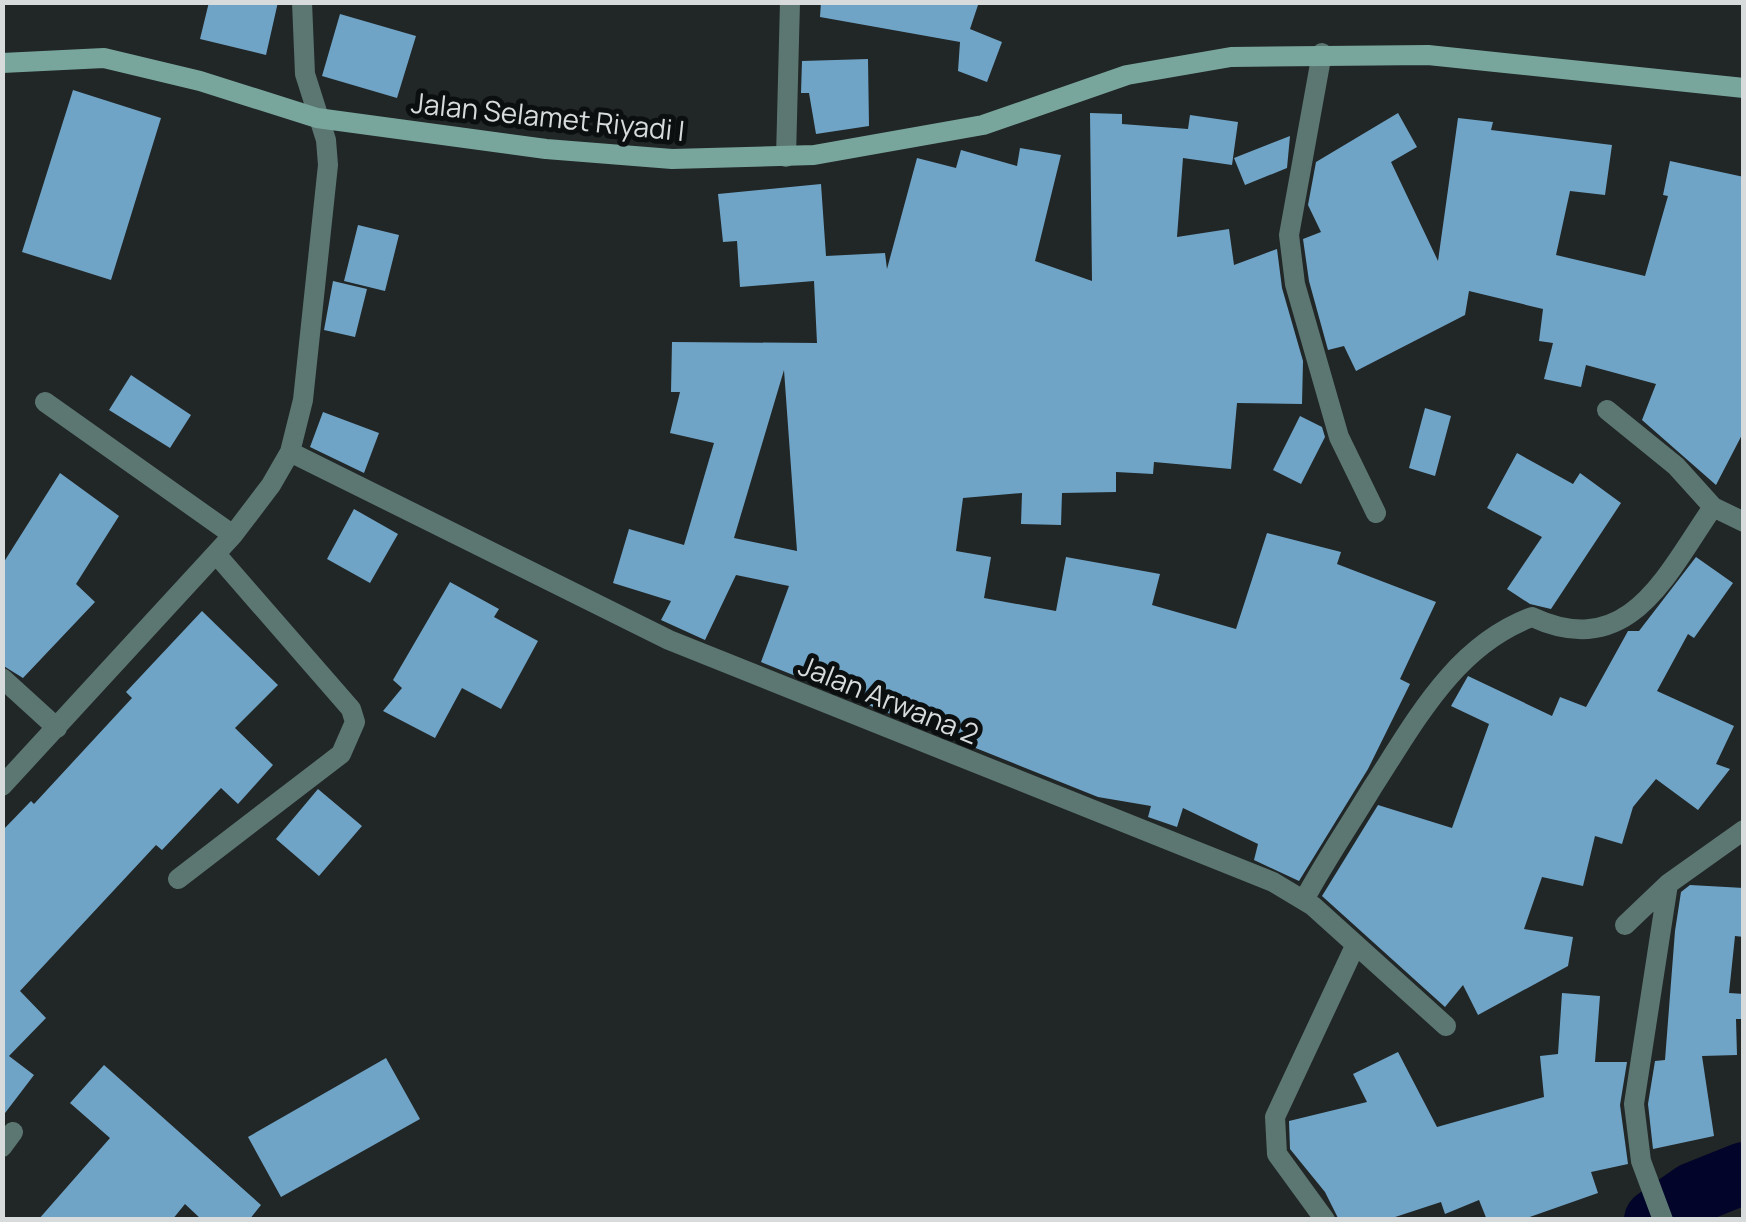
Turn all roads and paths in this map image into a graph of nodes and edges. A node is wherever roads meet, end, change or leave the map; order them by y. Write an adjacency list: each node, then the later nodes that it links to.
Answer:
1 (302, 2): 6 (street)
2 (790, 2): 7 (street)
3 (1322, 53): 5 (main road, Jalan Selamet Riyadi I); 7 (main road, Jalan Selamet Riyadi I); 12 (street)
4 (2, 63): 6 (main road, Jalan Selamet Riyadi I)
5 (1744, 88)
6 (318, 118): 7 (main road, Jalan Selamet Riyadi I); 10 (street)
7 (786, 157)
8 (44, 402): 14 (street)
9 (1607, 410): 11 (street)
10 (290, 452): 14 (street); 22 (street, Jalan Arwana 2)
11 (1713, 507): 13 (street); 22 (street)
12 (1376, 513)
13 (1744, 522)
14 (233, 535): 15 (street)
15 (216, 554): 17 (street); 20 (street)
16 (2, 678): 17 (street)
17 (56, 728): 18 (street)
18 (2, 786)
19 (1744, 830): 21 (street)
20 (178, 879)
21 (1668, 884): 23 (street); 27 (street)
22 (1304, 900): 24 (street, Jalan Arwana 2)
23 (1625, 925)
24 (1356, 946): 25 (street, Jalan Arwana 2); 26 (street)
25 (1446, 1026)
26 (1325, 1220)
27 (1663, 1220)

